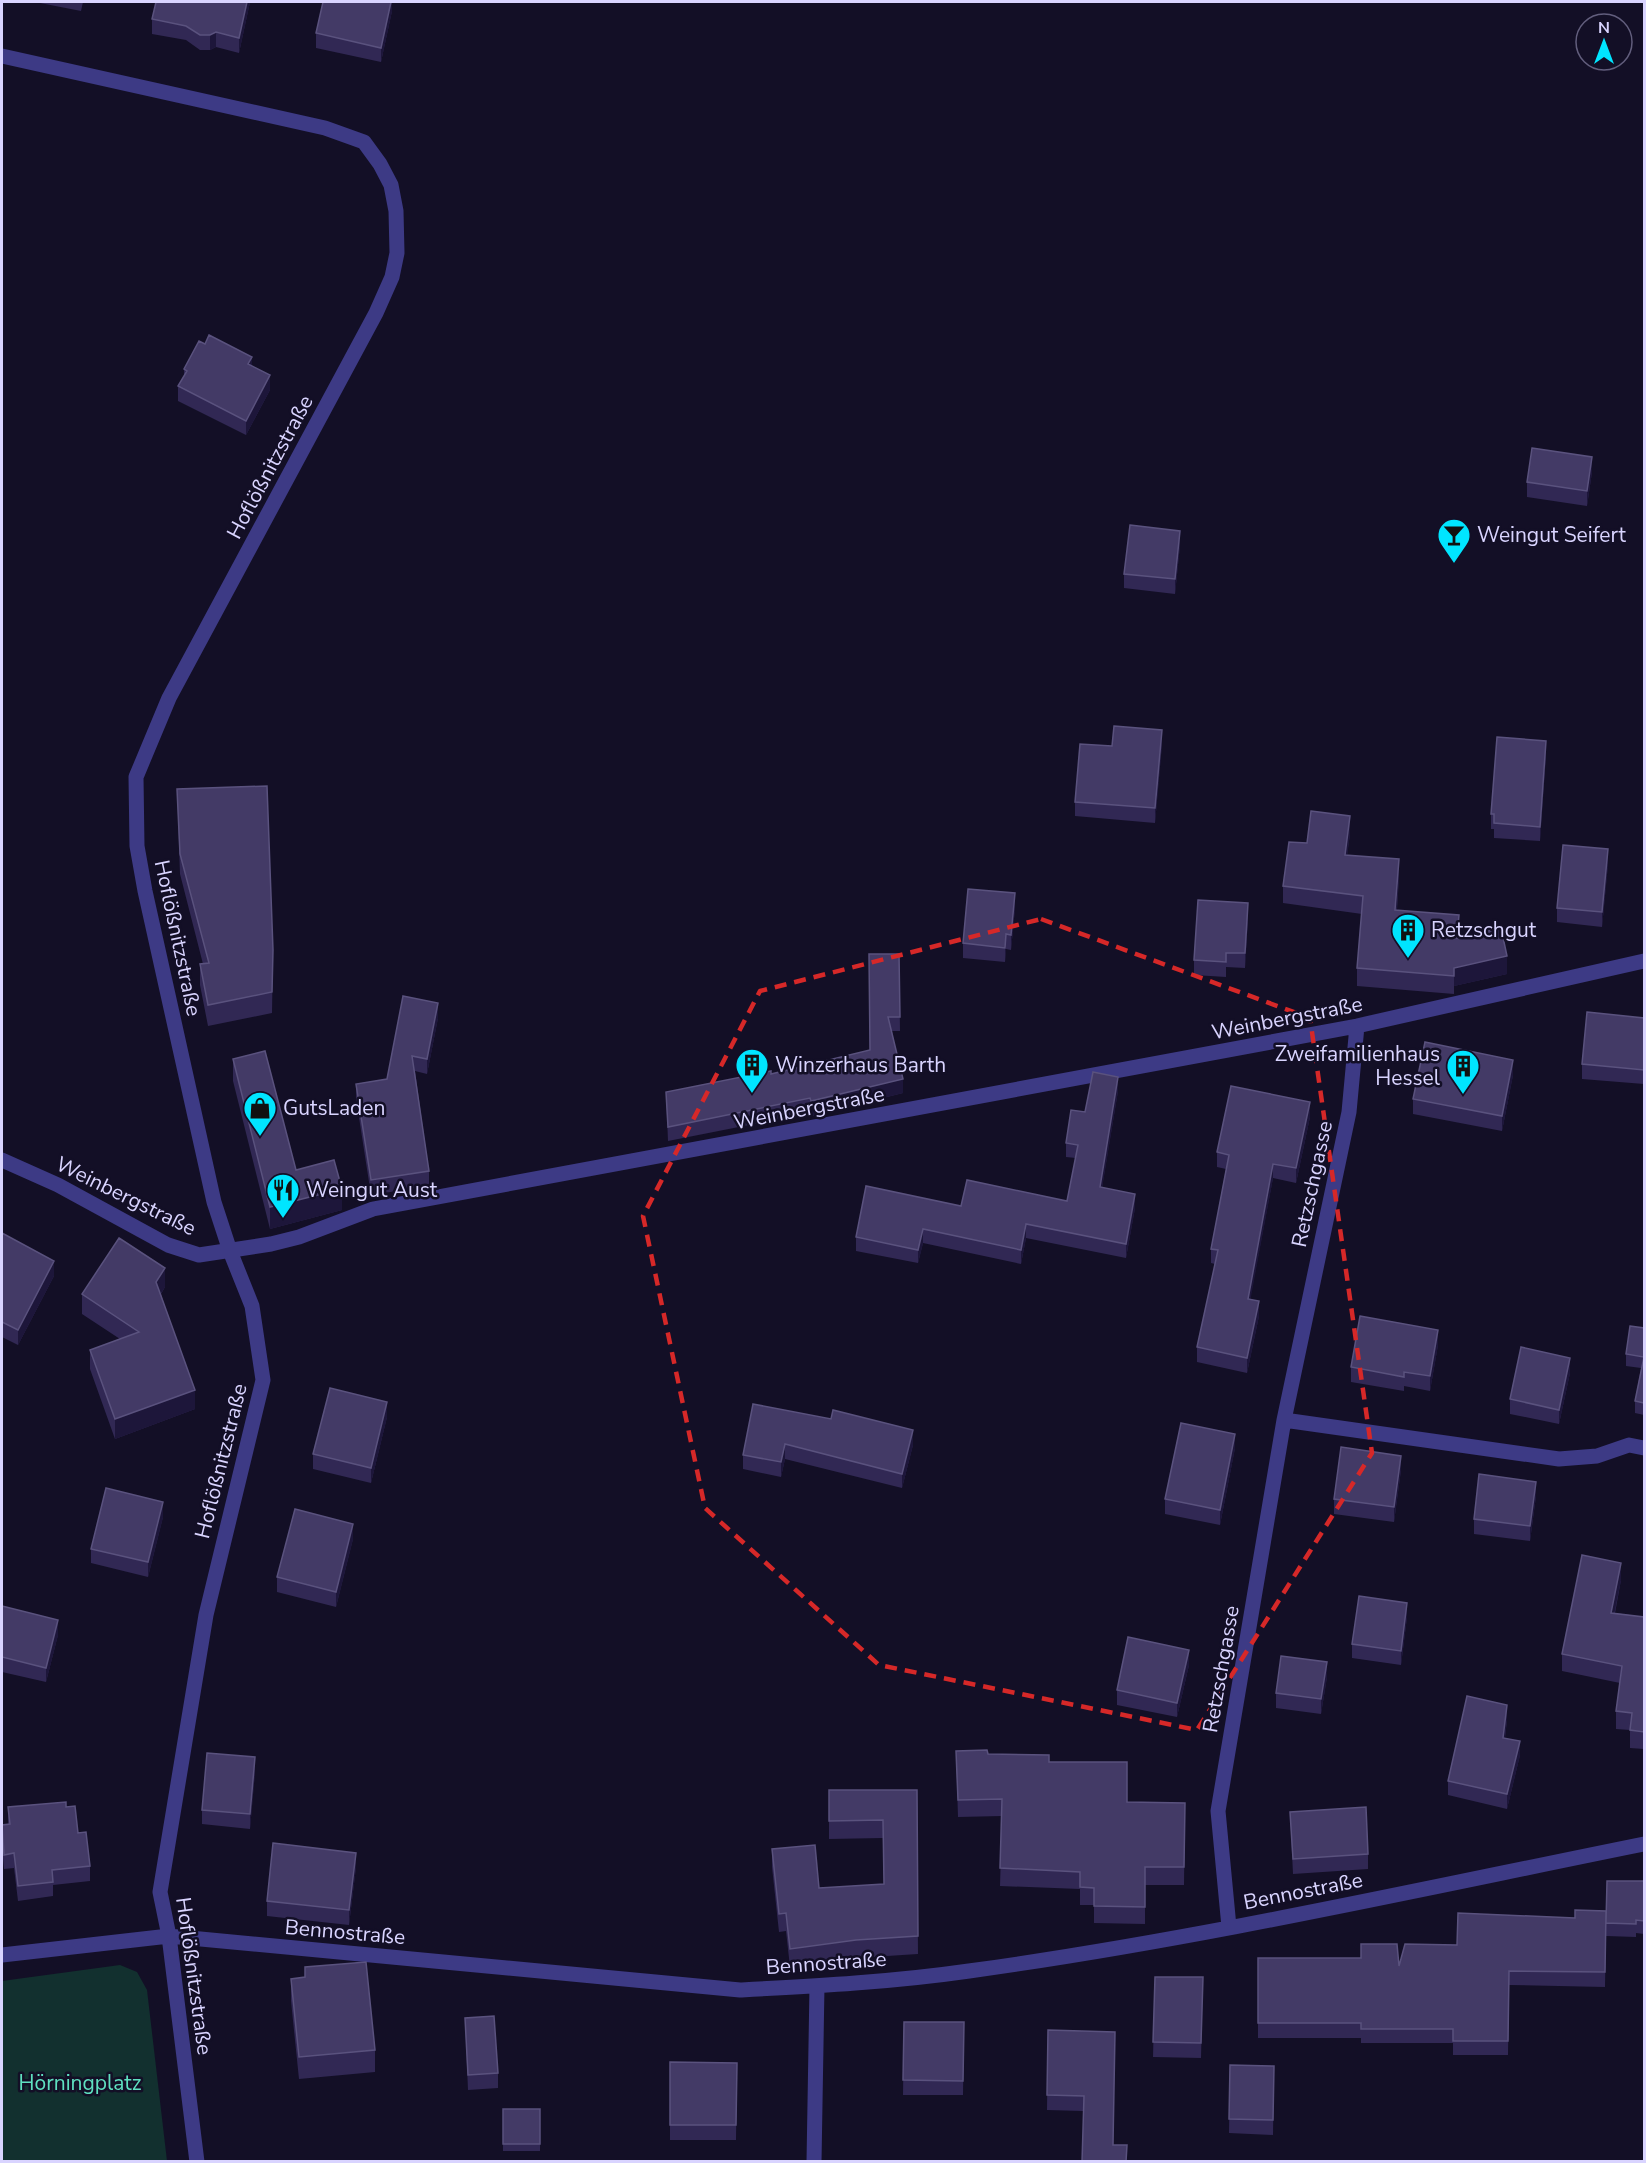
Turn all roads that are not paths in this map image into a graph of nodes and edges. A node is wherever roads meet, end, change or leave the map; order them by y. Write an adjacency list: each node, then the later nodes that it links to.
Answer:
1 (2, 56): 5 (street, Hoflößnitzstraße)
2 (1644, 961): 3 (street, Weinbergstraße)
3 (1357, 1026): 5 (street, Weinbergstraße); 6 (street, Retzschgasse)
4 (2, 1160): 5 (street, Weinbergstraße)
5 (230, 1251): 10 (street, Hoflößnitzstraße)
6 (1284, 1420): 7 (street); 9 (street, Retzschgasse)
7 (1644, 1448)
8 (1644, 1844): 9 (street, Bennostraße)
9 (1229, 1927): 12 (street, Bennostraße)
10 (169, 1936): 11 (street, Bennostraße); 12 (street, Bennostraße); 13 (street, Hoflößnitzstraße)
11 (2, 1955)
12 (817, 1986): 14 (street)
13 (197, 2162)
14 (814, 2162)

